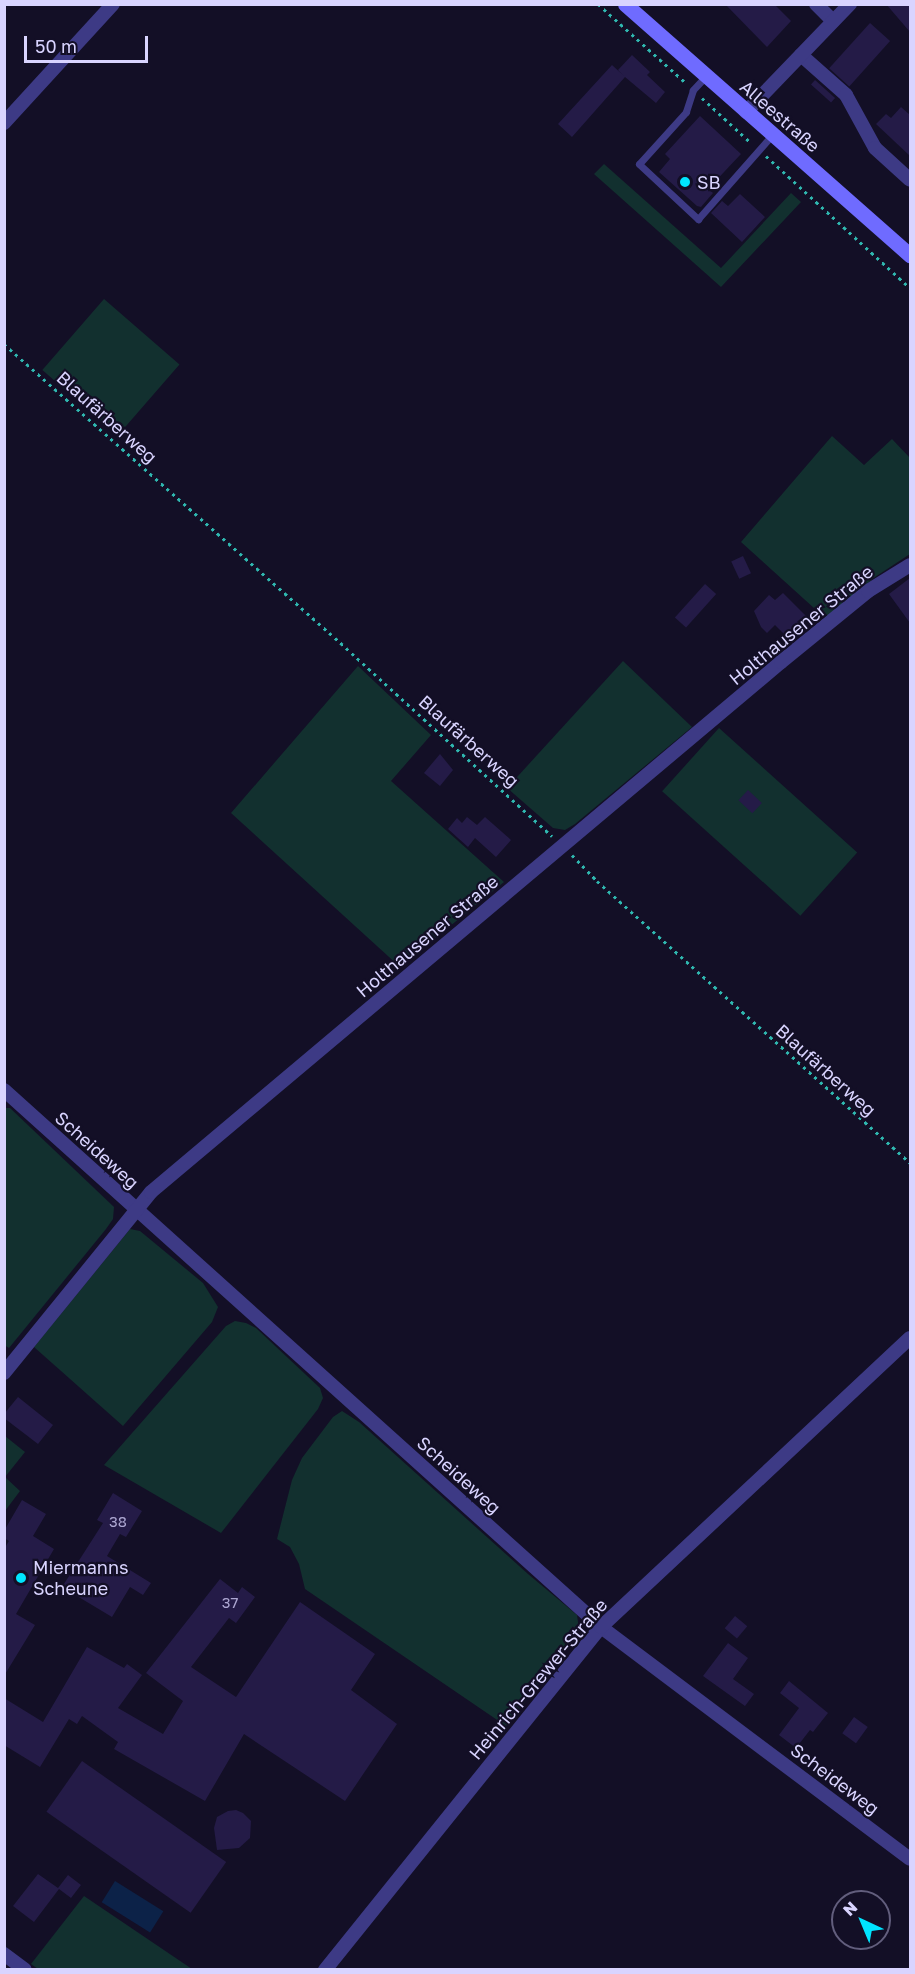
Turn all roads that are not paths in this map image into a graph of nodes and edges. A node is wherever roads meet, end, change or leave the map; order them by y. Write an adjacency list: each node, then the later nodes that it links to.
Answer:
1 (113, 4): 9 (street)
2 (625, 4): 7 (main road, Alleestraße)
3 (816, 4): 5 (street)
4 (850, 4): 5 (street)
5 (833, 21): 6 (street)
6 (801, 55): 8 (street); 11 (street)
7 (705, 77): 8 (main road, Alleestraße); 10 (lane)
8 (746, 112): 10 (main road, Alleestraße)
9 (4, 123)
10 (772, 135): 12 (main road, Alleestraße)
11 (910, 180)
12 (910, 255)
13 (910, 565): 15 (street, Holthausener Straße)
14 (4, 1090): 15 (street, Scheideweg)
15 (136, 1209): 17 (street, Holthausener Straße); 18 (street, Scheideweg)
16 (910, 1338): 18 (street, Heinrich-Grewer-Straße)
17 (4, 1373)
18 (601, 1627): 19 (street, Scheideweg); 22 (street, Heinrich-Grewer-Straße)
19 (910, 1859)
20 (4, 1954): 21 (street)
21 (24, 1970)
22 (325, 1970)

